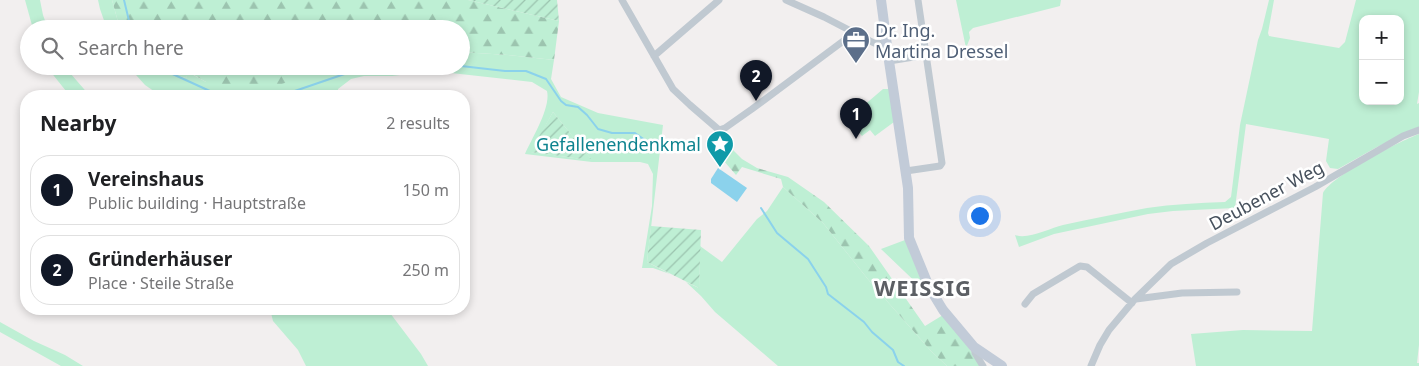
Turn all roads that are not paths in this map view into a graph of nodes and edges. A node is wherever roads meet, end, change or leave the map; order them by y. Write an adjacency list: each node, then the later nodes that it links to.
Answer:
1 (622, 0): 8 (street)
2 (719, 0): 8 (street)
3 (786, 0): 6 (street)
4 (881, 0): 7 (street)
5 (918, 0): 9 (street)
6 (854, 33): 7 (street); 8 (street)
7 (887, 44): 10 (street)
8 (654, 56)
9 (926, 56): 10 (street); 12 (street)
10 (889, 61): 12 (street)
11 (1419, 130): 14 (street, Deubener Weg)
12 (906, 170): 16 (street)
13 (1237, 292): 14 (street)
14 (1134, 301): 15 (street); 19 (street, Deubener Weg)
15 (1025, 304)
16 (974, 347): 17 (street); 18 (street)
17 (982, 366)
18 (1002, 366)
19 (1091, 366)

